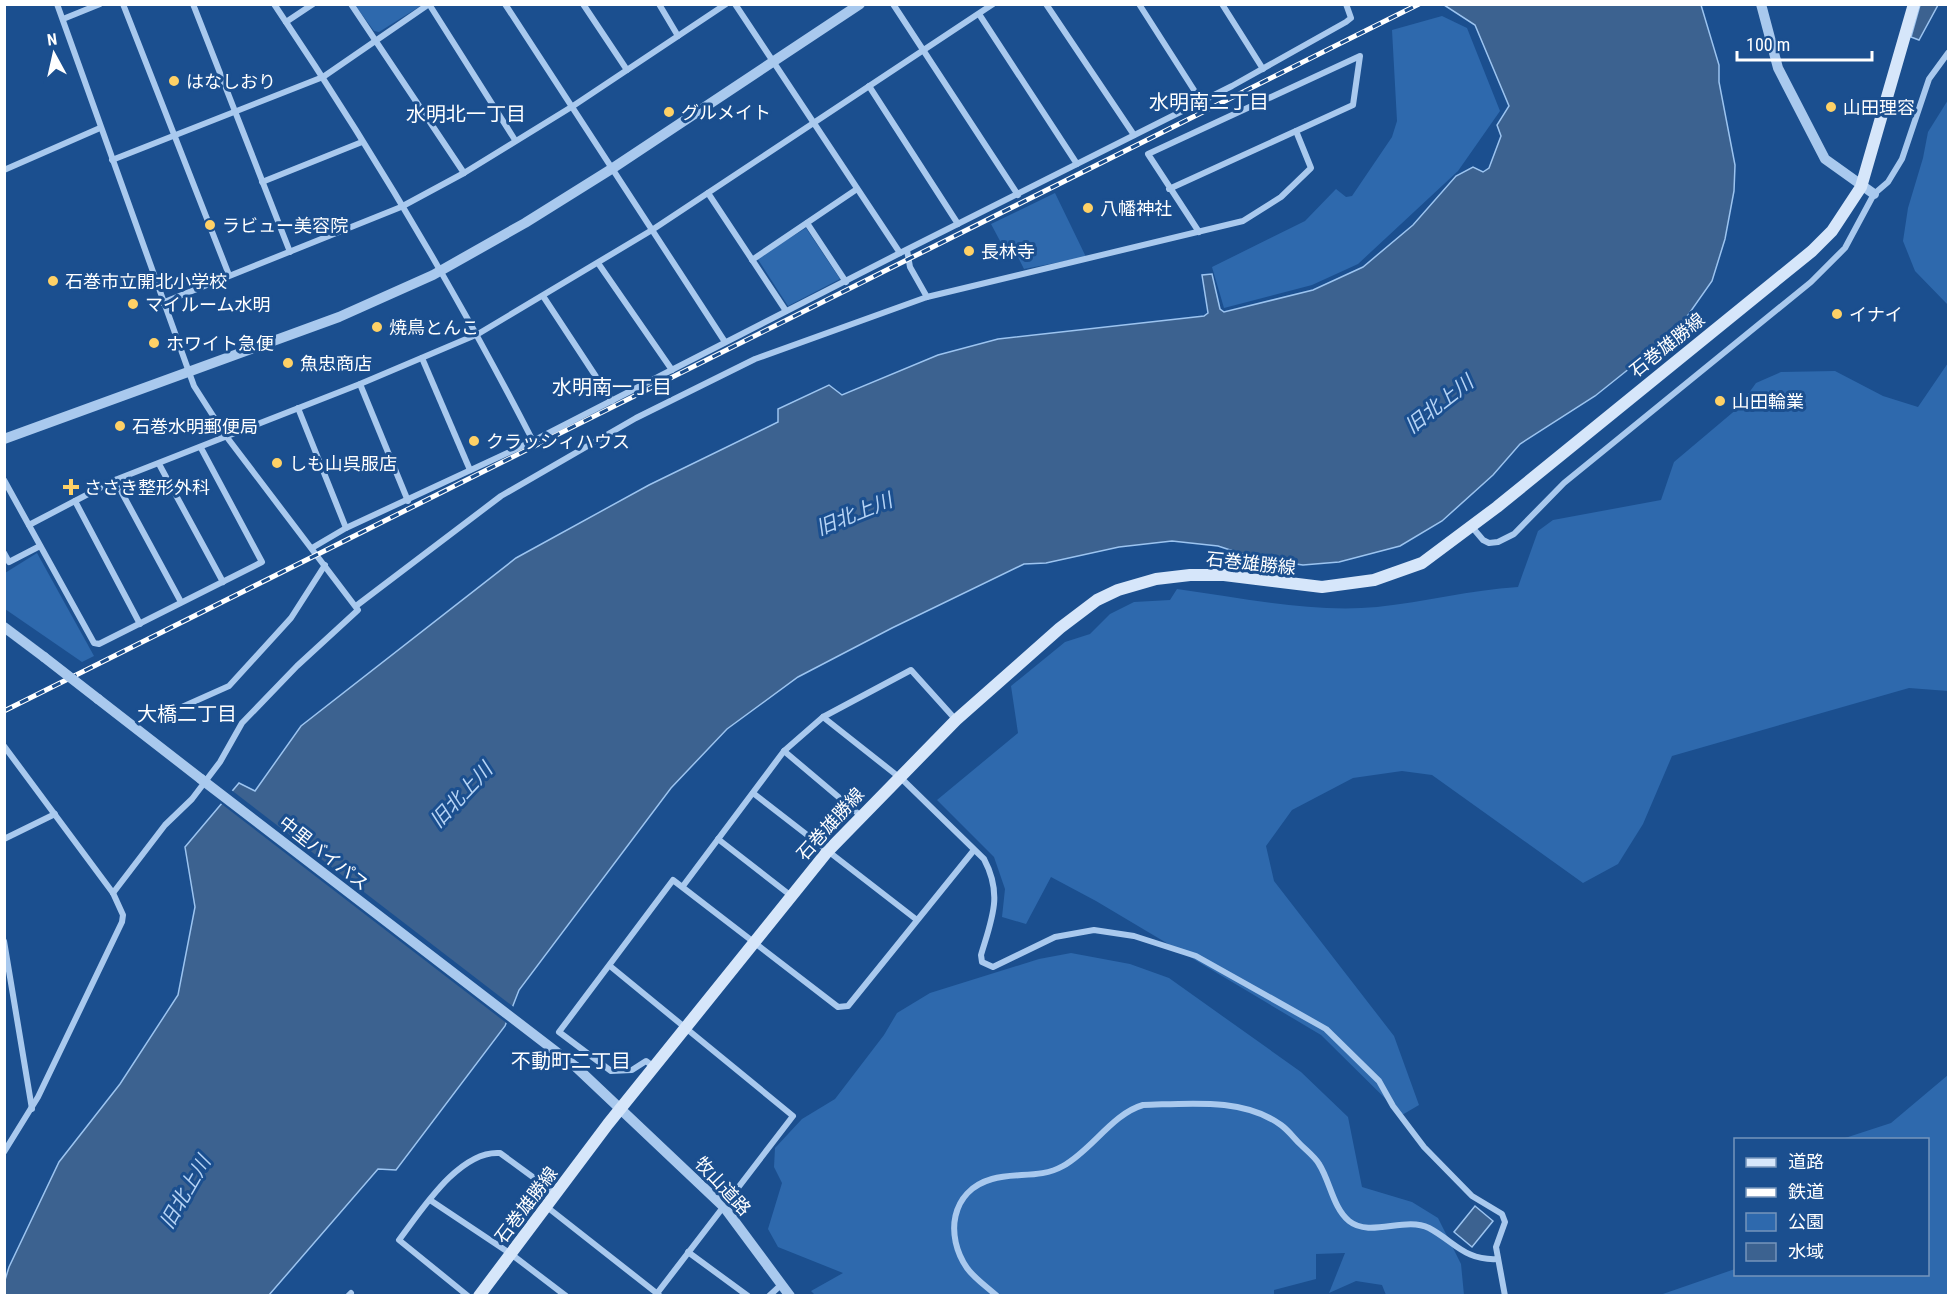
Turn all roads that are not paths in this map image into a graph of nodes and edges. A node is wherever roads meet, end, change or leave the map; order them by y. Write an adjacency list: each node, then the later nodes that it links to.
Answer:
1 (57, 4): 23 (street)
2 (100, 4): 23 (street)
3 (123, 4): 40 (street)
4 (193, 4): 36 (street)
5 (274, 4): 24 (street)
6 (313, 4): 24 (street)
7 (351, 4): 26 (street)
8 (505, 4): 35 (street)
9 (583, 4): 31 (street)
10 (659, 4): 25 (street)
11 (726, 4): 25 (street)
12 (735, 4): 29 (street)
13 (860, 4): 29 (street)
14 (893, 4): 27 (street)
15 (993, 4): 22 (street)
16 (1046, 4): 41 (street)
17 (1139, 4): 34 (street)
18 (1222, 4): 30 (street)
19 (1346, 4): 30 (street)
20 (1761, 4): 50 (street)
21 (1914, 4): 50 (main road, 石巻雄勝線)
22 (979, 14): 27 (street); 45 (street)
23 (63, 19): 38 (street)
24 (286, 22): 32 (street)
25 (678, 36): 31 (street)
26 (375, 40): 32 (street); 42 (street); 48 (street)
27 (922, 51): 33 (street); 55 (street)
28 (1948, 53): 54 (street)
29 (775, 62): 37 (street); 46 (street)
30 (1263, 69): 34 (street)
31 (627, 70): 35 (street)
32 (323, 77): 36 (street); 43 (street)
33 (869, 86): 37 (street); 58 (street)
34 (1201, 101): 41 (street)
35 (573, 106): 42 (street); 46 (street)
36 (234, 113): 40 (street); 49 (street)
37 (813, 122): 51 (street); 53 (street)
38 (100, 128): 44 (street); 47 (street)
39 (1296, 131): 52 (street); 52 (street); 60 (street)
40 (175, 135): 44 (street); 66 (street)
41 (1134, 135): 45 (street)
42 (515, 140): 48 (street)
43 (362, 142): 49 (street); 56 (street)
44 (112, 160): 70 (street)
45 (1077, 164): 55 (street)
46 (613, 168): 59 (street); 65 (street)
47 (4, 170)
48 (464, 173): 56 (street)
49 (262, 182): 62 (street)
50 (1861, 187): 54 (street); 91 (main road, 石巻雄勝線)
51 (857, 189): 57 (street); 61 (street)
52 (1169, 189): 60 (street)
53 (708, 194): 59 (street); 63 (street)
54 (1874, 194): 91 (street)
55 (1018, 195): 58 (street)
56 (400, 207): 62 (street); 65 (street)
57 (807, 223): 63 (street); 67 (street)
58 (958, 224): 61 (street)
59 (652, 230): 64 (street); 73 (street)
60 (1199, 232): 69 (street)
61 (903, 251): 67 (street); 69 (street)
62 (290, 252): 66 (street)
63 (752, 260): 71 (street)
64 (598, 263): 68 (street); 75 (street)
65 (440, 271): 72 (street); 76 (street)
66 (229, 275): 70 (street)
67 (846, 282): 71 (street)
68 (543, 296): 72 (street); 78 (street)
69 (927, 297): 99 (street)
70 (162, 303): 76 (street)
71 (786, 311): 73 (street)
72 (478, 334): 74 (street); 82 (street)
73 (725, 342): 75 (street)
74 (422, 358): 77 (street); 85 (street)
75 (672, 370): 78 (street)
76 (188, 373): 80 (street); 81 (street)
77 (360, 384): 79 (street); 89 (street)
78 (612, 401): 82 (street)
79 (298, 408): 80 (street); 92 (street)
80 (226, 436): 83 (street); 94 (street)
81 (4, 439)
82 (533, 441): 85 (street)
83 (201, 448): 84 (street); 97 (street)
84 (159, 464): 87 (street); 97 (street)
85 (470, 470): 89 (street)
86 (4, 480): 90 (street)
87 (115, 480): 88 (street); 98 (street)
88 (75, 501): 90 (street); 100 (street)
89 (408, 501): 92 (street)
90 (29, 525): 93 (street)
91 (1472, 527): 104 (main road, 石巻雄勝線)
92 (346, 528): 94 (street)
93 (40, 546): 95 (street); 100 (street)
94 (312, 548): 96 (street)
95 (4, 553)
96 (325, 565): 99 (street); 102 (street)
97 (223, 582): 98 (street)
98 (181, 602): 100 (street)
99 (356, 606): 116 (street)
100 (140, 624)
101 (4, 627): 124 (street, 中里バイパス, bridge)
102 (164, 716)
103 (823, 717): 104 (street); 106 (street); 107 (street)
104 (956, 720): 107 (main road, 石巻雄勝線)
105 (4, 746): 109 (street)
106 (784, 751): 108 (street); 110 (street)
107 (897, 777): 110 (main road, 石巻雄勝線); 113 (street)
108 (753, 793): 112 (street); 114 (street)
109 (55, 814): 111 (street); 116 (street)
110 (861, 816): 114 (main road, 石巻雄勝線)
111 (4, 839)
112 (718, 839): 115 (street); 117 (street)
113 (974, 850): 118 (street); 133 (street)
114 (827, 852): 117 (main road, 石巻雄勝線); 118 (street)
115 (683, 886): 120 (street); 121 (street)
116 (113, 893): 125 (street)
117 (790, 895): 120 (main road, 石巻雄勝線)
118 (917, 920): 120 (street)
119 (4, 941): 125 (street)
120 (754, 942): 122 (main road, 石巻雄勝線)
121 (610, 966): 122 (street); 123 (street)
122 (687, 1028): 123 (main road, 石巻雄勝線); 130 (street)
123 (655, 1068): 124 (main road, 石巻雄勝線)
124 (620, 1109): 127 (main road, 石巻雄勝線); 130 (street, 牧山道路)
125 (30, 1111): 126 (street)
126 (4, 1152)
127 (556, 1194): 128 (street); 129 (main road, 石巻雄勝線)
128 (429, 1200): 132 (street); 136 (street)
129 (547, 1207): 132 (main road, 石巻雄勝線); 135 (street)
130 (724, 1207): 131 (street); 134 (street, 牧山道路)
131 (688, 1252): 135 (street); 139 (street)
132 (511, 1254): 137 (main road, 石巻雄勝線); 138 (street)
133 (1498, 1259): 142 (street); 143 (street)
134 (782, 1284): 140 (street); 141 (street, 牧山道路)
135 (657, 1295)
136 (468, 1296)
137 (479, 1296)
138 (566, 1296)
139 (748, 1296)
140 (770, 1296)
141 (790, 1296)
142 (997, 1296)
143 (1506, 1296)

